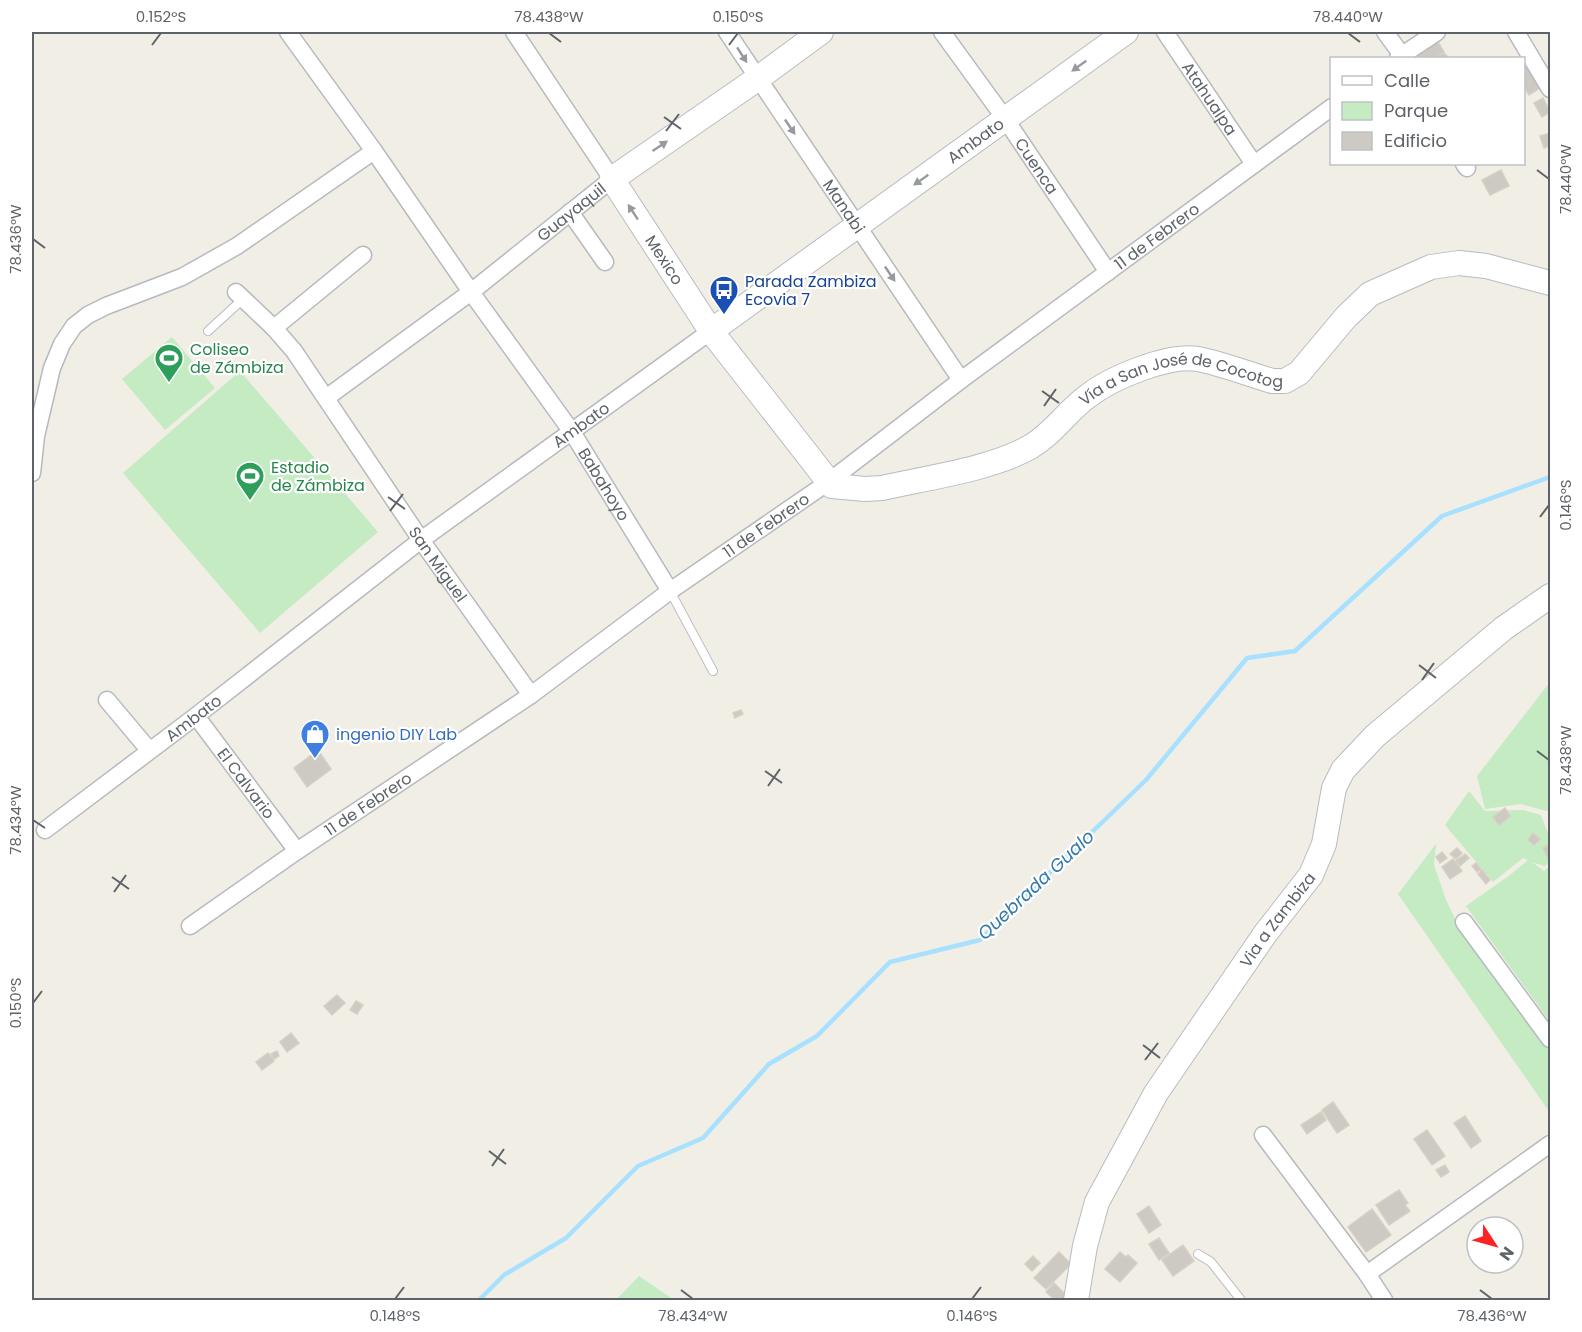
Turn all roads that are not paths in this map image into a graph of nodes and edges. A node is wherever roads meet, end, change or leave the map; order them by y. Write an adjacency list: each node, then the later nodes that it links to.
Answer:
1 (288, 32): 17 (street, Babahoyo)
2 (513, 32): 19 (street, Mexico)
3 (726, 32): 13 (street, Manabi, one-way to 13)
4 (821, 32): 13 (street, Guayaquil)
5 (942, 32): 16 (street, Cuenca)
6 (1126, 32): 16 (street, Ambato, one-way to 16)
7 (1164, 32): 18 (street, Atahualpa)
8 (1385, 32): 11 (street)
9 (1437, 32): 12 (street)
10 (1516, 32): 14 (street)
11 (1400, 57)
12 (1402, 57)
13 (757, 79): 19 (street, Guayaquil, one-way to 13); 21 (street, Manabi, one-way to 21)
14 (1551, 89)
15 (1330, 108): 18 (street, 11 de Febrero)
16 (1006, 120): 21 (street, Ambato, one-way to 21); 24 (street, Cuenca)
17 (374, 151): 26 (street, Babahoyo); 34 (street)
18 (1254, 164): 24 (street, 11 de Febrero)
19 (612, 178): 20 (street, Guayaquil); 30 (street, Mexico, one-way to 19)
20 (570, 212): 23 (street); 26 (street, Guayaquil)
21 (857, 225): 30 (street, Ambato); 31 (street, Manabi, one-way to 31)
22 (363, 255): 28 (street)
23 (605, 262)
24 (1108, 272): 31 (street, 11 de Febrero)
25 (1551, 283): 35 (street, Vía a San José de Cocotog)
26 (471, 292): 32 (street, Guayaquil); 33 (street, Babahoyo)
27 (240, 296): 28 (street, San Miguel); 29 (lane)
28 (274, 328): 32 (street, San Miguel)
29 (208, 331)
30 (711, 331): 33 (street, Ambato); 35 (street, Mexico)
31 (962, 380): 35 (street, 11 de Febrero)
32 (326, 399): 36 (street, San Miguel)
33 (572, 432): 36 (street, Ambato); 37 (street, Babahoyo)
34 (32, 473)
35 (827, 483): 37 (street, 11 de Febrero)
36 (421, 540): 40 (street, San Miguel); 42 (street, Ambato)
37 (670, 591): 39 (lane); 40 (street, 11 de Febrero)
38 (1551, 596): 53 (street, Via a Zambiza)
39 (712, 671)
40 (531, 695): 45 (street, 11 de Febrero)
41 (107, 700): 43 (street)
42 (196, 716): 43 (street, Ambato); 45 (street, El Calvario)
43 (149, 750): 44 (street, Ambato)
44 (45, 830)
45 (297, 851): 47 (street, 11 de Febrero)
46 (1464, 922): 48 (street)
47 (190, 926)
48 (1551, 1039)
49 (1263, 1135): 52 (street)
50 (1551, 1144): 52 (street)
51 (1198, 1254): 54 (lane)
52 (1367, 1274): 55 (street)
53 (1076, 1300)
54 (1241, 1300)
55 (1384, 1300)

